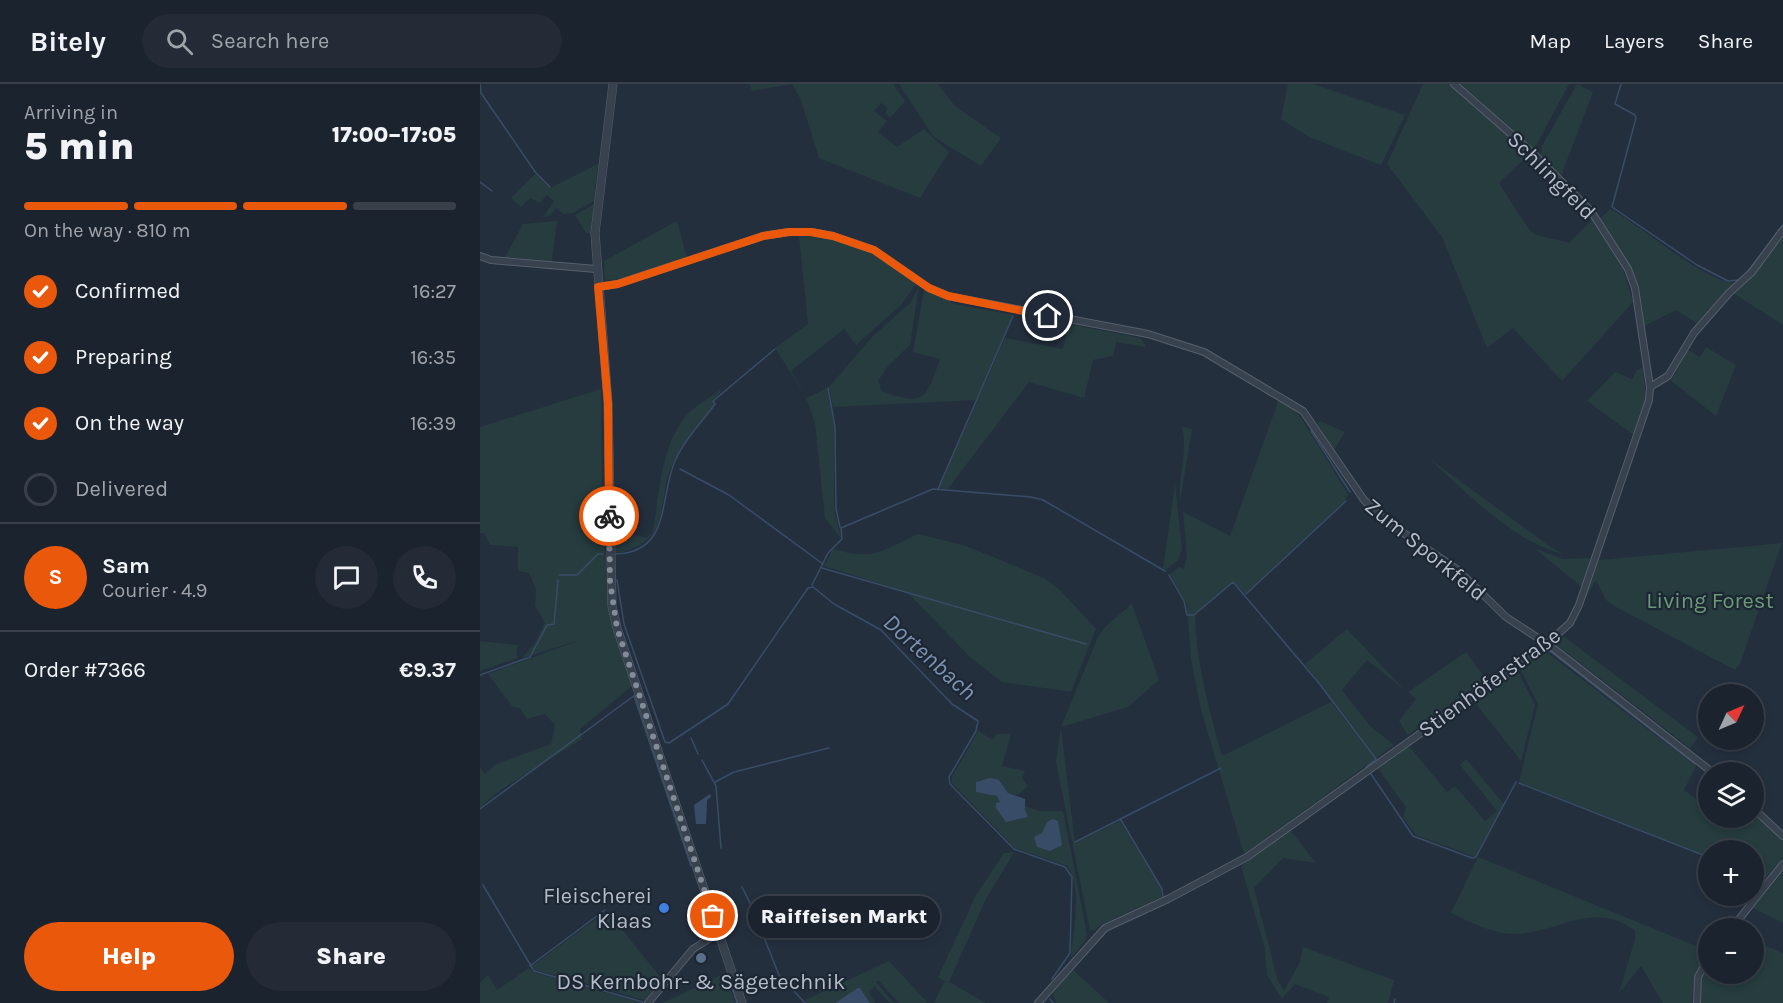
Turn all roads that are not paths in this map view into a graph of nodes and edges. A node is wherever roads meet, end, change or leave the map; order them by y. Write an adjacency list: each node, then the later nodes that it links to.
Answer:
1 (613, 84): 5 (street)
2 (1454, 84): 7 (street, Schlingfeld)
3 (1783, 230): 7 (street)
4 (480, 256): 5 (street)
5 (596, 268): 6 (street)
6 (598, 287): 8 (street, Zum Sporkfeld); 14 (street)
7 (1650, 387): 8 (street, Stienhöferstraße)
8 (1544, 644): 9 (street, Zum Sporkfeld); 18 (street, Stienhöferstraße)
9 (1699, 762)
10 (1764, 818): 11 (street)
11 (1783, 836)
12 (1783, 864): 13 (street)
13 (1740, 918)
14 (718, 933): 16 (street); 17 (street)
15 (1698, 977): 19 (street)
16 (648, 1003)
17 (742, 1003)
18 (1038, 1003)
19 (1696, 1003)

